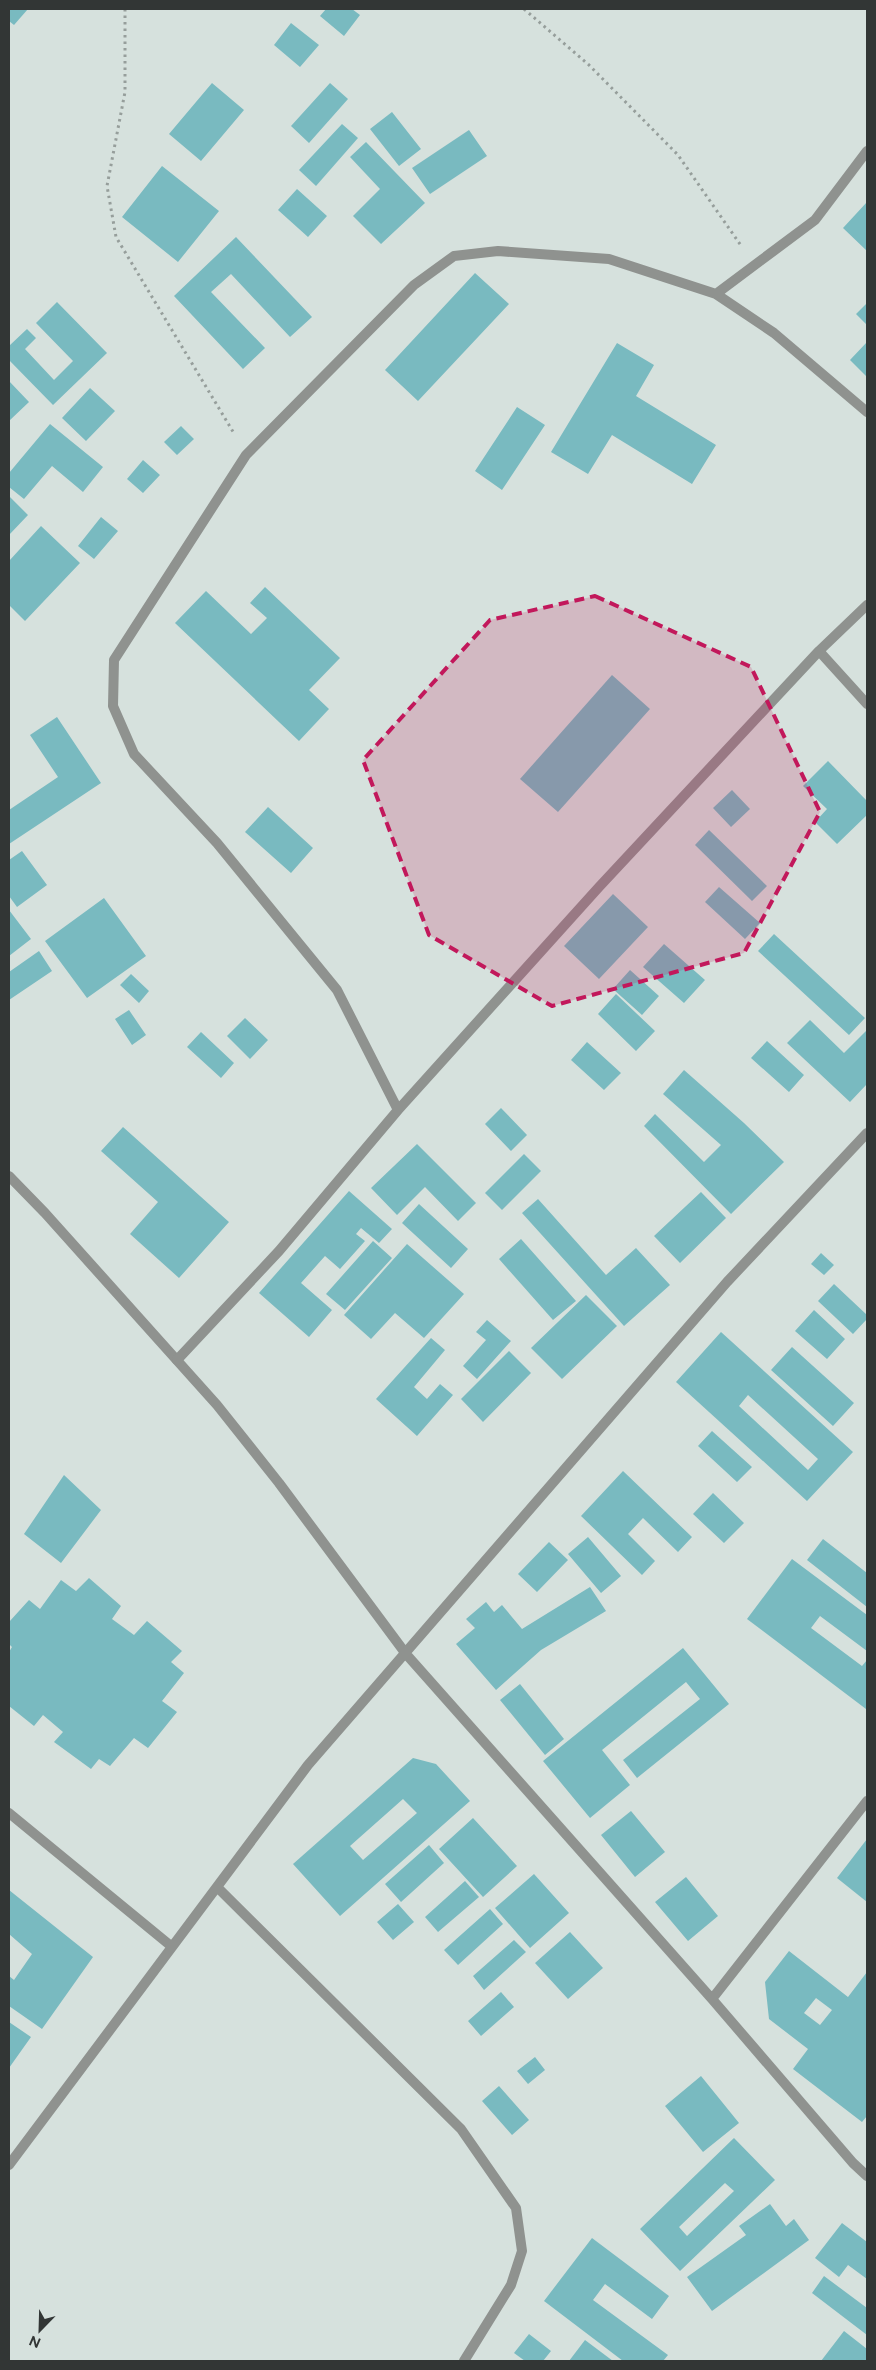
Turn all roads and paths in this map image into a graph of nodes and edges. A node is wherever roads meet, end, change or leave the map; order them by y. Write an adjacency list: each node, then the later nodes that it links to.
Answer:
1 (125, 9): 7 (path)
2 (524, 9): 4 (path)
3 (867, 150): 4 (street)
4 (755, 265): 5 (street)
5 (716, 294): 6 (street); 7 (street)
6 (867, 412)
7 (246, 455): 11 (street)
8 (867, 605): 9 (street)
9 (819, 651): 10 (street); 11 (street)
10 (867, 704)
11 (398, 1110): 14 (street)
12 (867, 1133): 15 (street)
13 (9, 1176): 14 (street)
14 (177, 1360): 15 (street)
15 (406, 1654): 18 (street); 20 (street)
16 (867, 1801): 20 (street)
17 (9, 1813): 19 (street)
18 (217, 1887): 19 (street); 23 (street)
19 (171, 1946): 21 (street)
20 (712, 1999): 22 (street)
21 (9, 2165)
22 (867, 2176)
23 (464, 2361)

